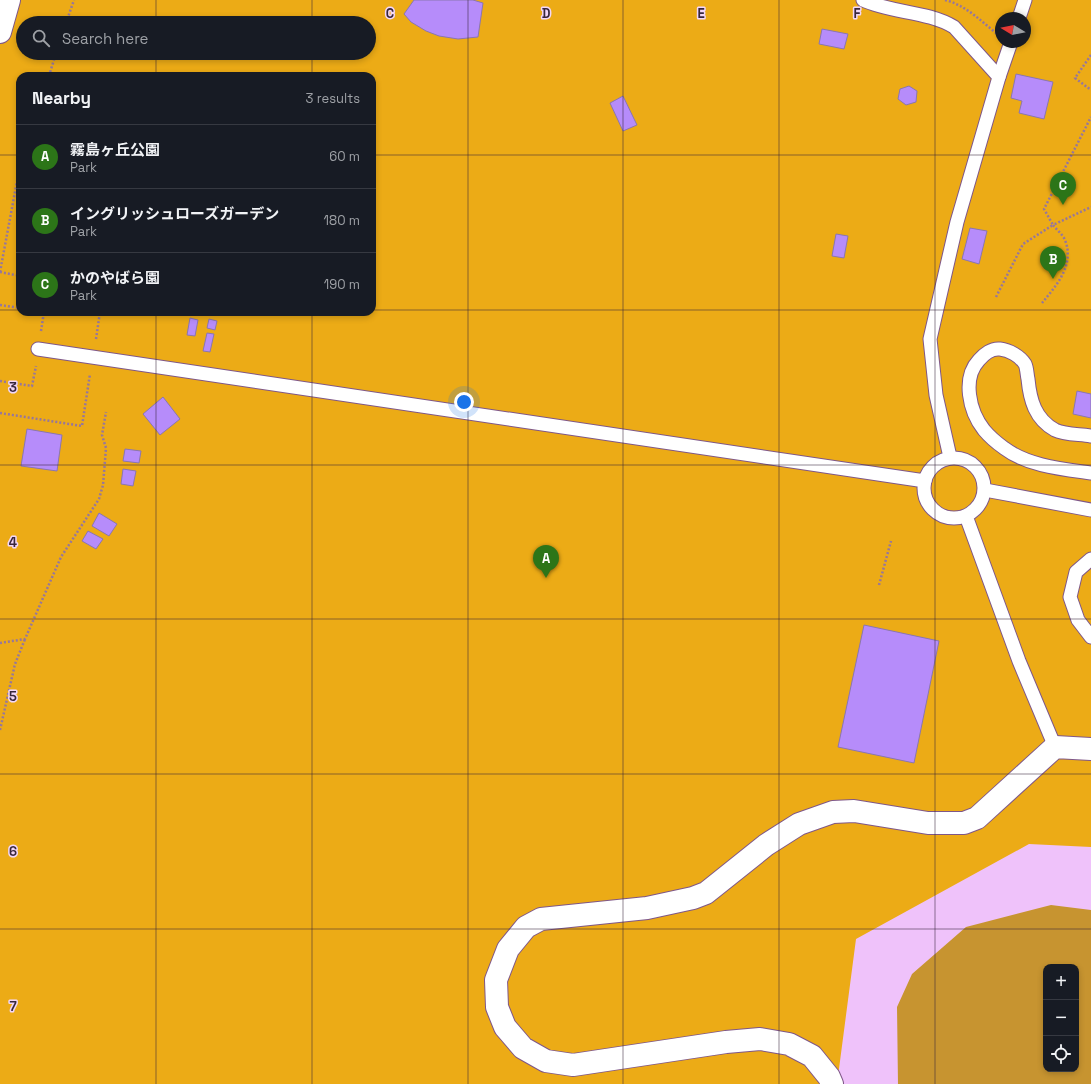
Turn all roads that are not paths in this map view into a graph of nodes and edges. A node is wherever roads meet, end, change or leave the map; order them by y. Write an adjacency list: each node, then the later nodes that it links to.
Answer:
1 (9, 0): 5 (street)
2 (863, 0): 7 (lane)
3 (1025, 0): 4 (lane)
4 (1021, 12)
5 (0, 32)
6 (1009, 48): 7 (lane)
7 (999, 78): 10 (lane)
8 (38, 349): 12 (lane)
9 (1091, 436): 11 (lane)
10 (950, 457): 12 (lane); 13 (lane)
11 (1091, 473)
12 (925, 481): 15 (lane)
13 (985, 490): 14 (lane); 15 (lane)
14 (1091, 510)
15 (966, 516): 18 (lane)
16 (1091, 559): 17 (lane)
17 (1091, 636)
18 (1055, 747): 19 (street); 20 (street)
19 (1091, 749)
20 (832, 1084)

